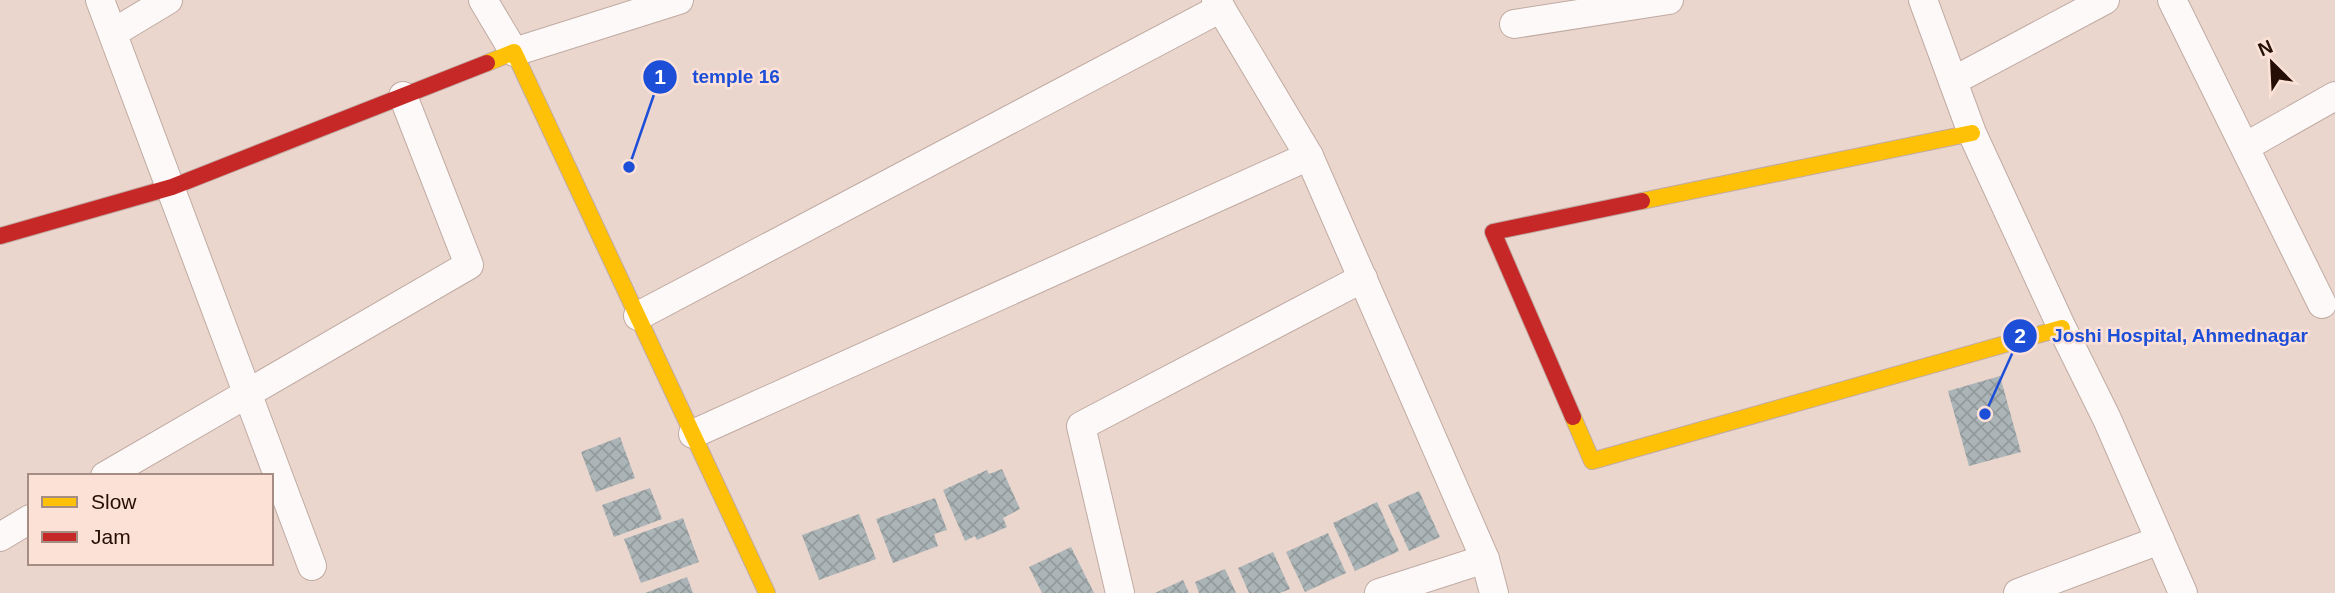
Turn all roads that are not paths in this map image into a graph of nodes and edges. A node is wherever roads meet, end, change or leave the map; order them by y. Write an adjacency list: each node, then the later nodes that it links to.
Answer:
1 (100, 0): 11 (street)
2 (168, 0): 11 (street)
3 (483, 0): 12 (street)
4 (678, 0): 12 (street)
5 (1669, 0): 10 (street)
6 (1923, 0): 13 (street)
7 (2105, 0): 13 (street)
8 (2172, 0): 17 (street)
9 (1219, 4): 18 (street); 23 (street)
10 (1514, 24)
11 (113, 33): 19 (street)
12 (514, 52): 14 (street); 23 (street)
13 (1953, 81): 16 (street)
14 (403, 96): 19 (street); 25 (street)
15 (2335, 96): 17 (street)
16 (1972, 133): 24 (street); 24 (street)
17 (2245, 147): 22 (street)
18 (1309, 156): 21 (street); 26 (street)
19 (172, 187): 20 (street); 25 (street)
20 (0, 236)
21 (1363, 278): 31 (street); 34 (street)
22 (2322, 304)
23 (638, 316): 26 (street)
24 (2062, 328): 30 (street)
25 (248, 393): 27 (street); 32 (street)
26 (693, 434): 33 (street)
27 (108, 474)
28 (28, 520): 29 (street)
29 (0, 537)
30 (2160, 540): 37 (street); 38 (street)
31 (1485, 559): 35 (street); 36 (street)
32 (313, 566)
33 (767, 593)
34 (1120, 593)
35 (1379, 593)
36 (1494, 593)
37 (2018, 593)
38 (2183, 593)

